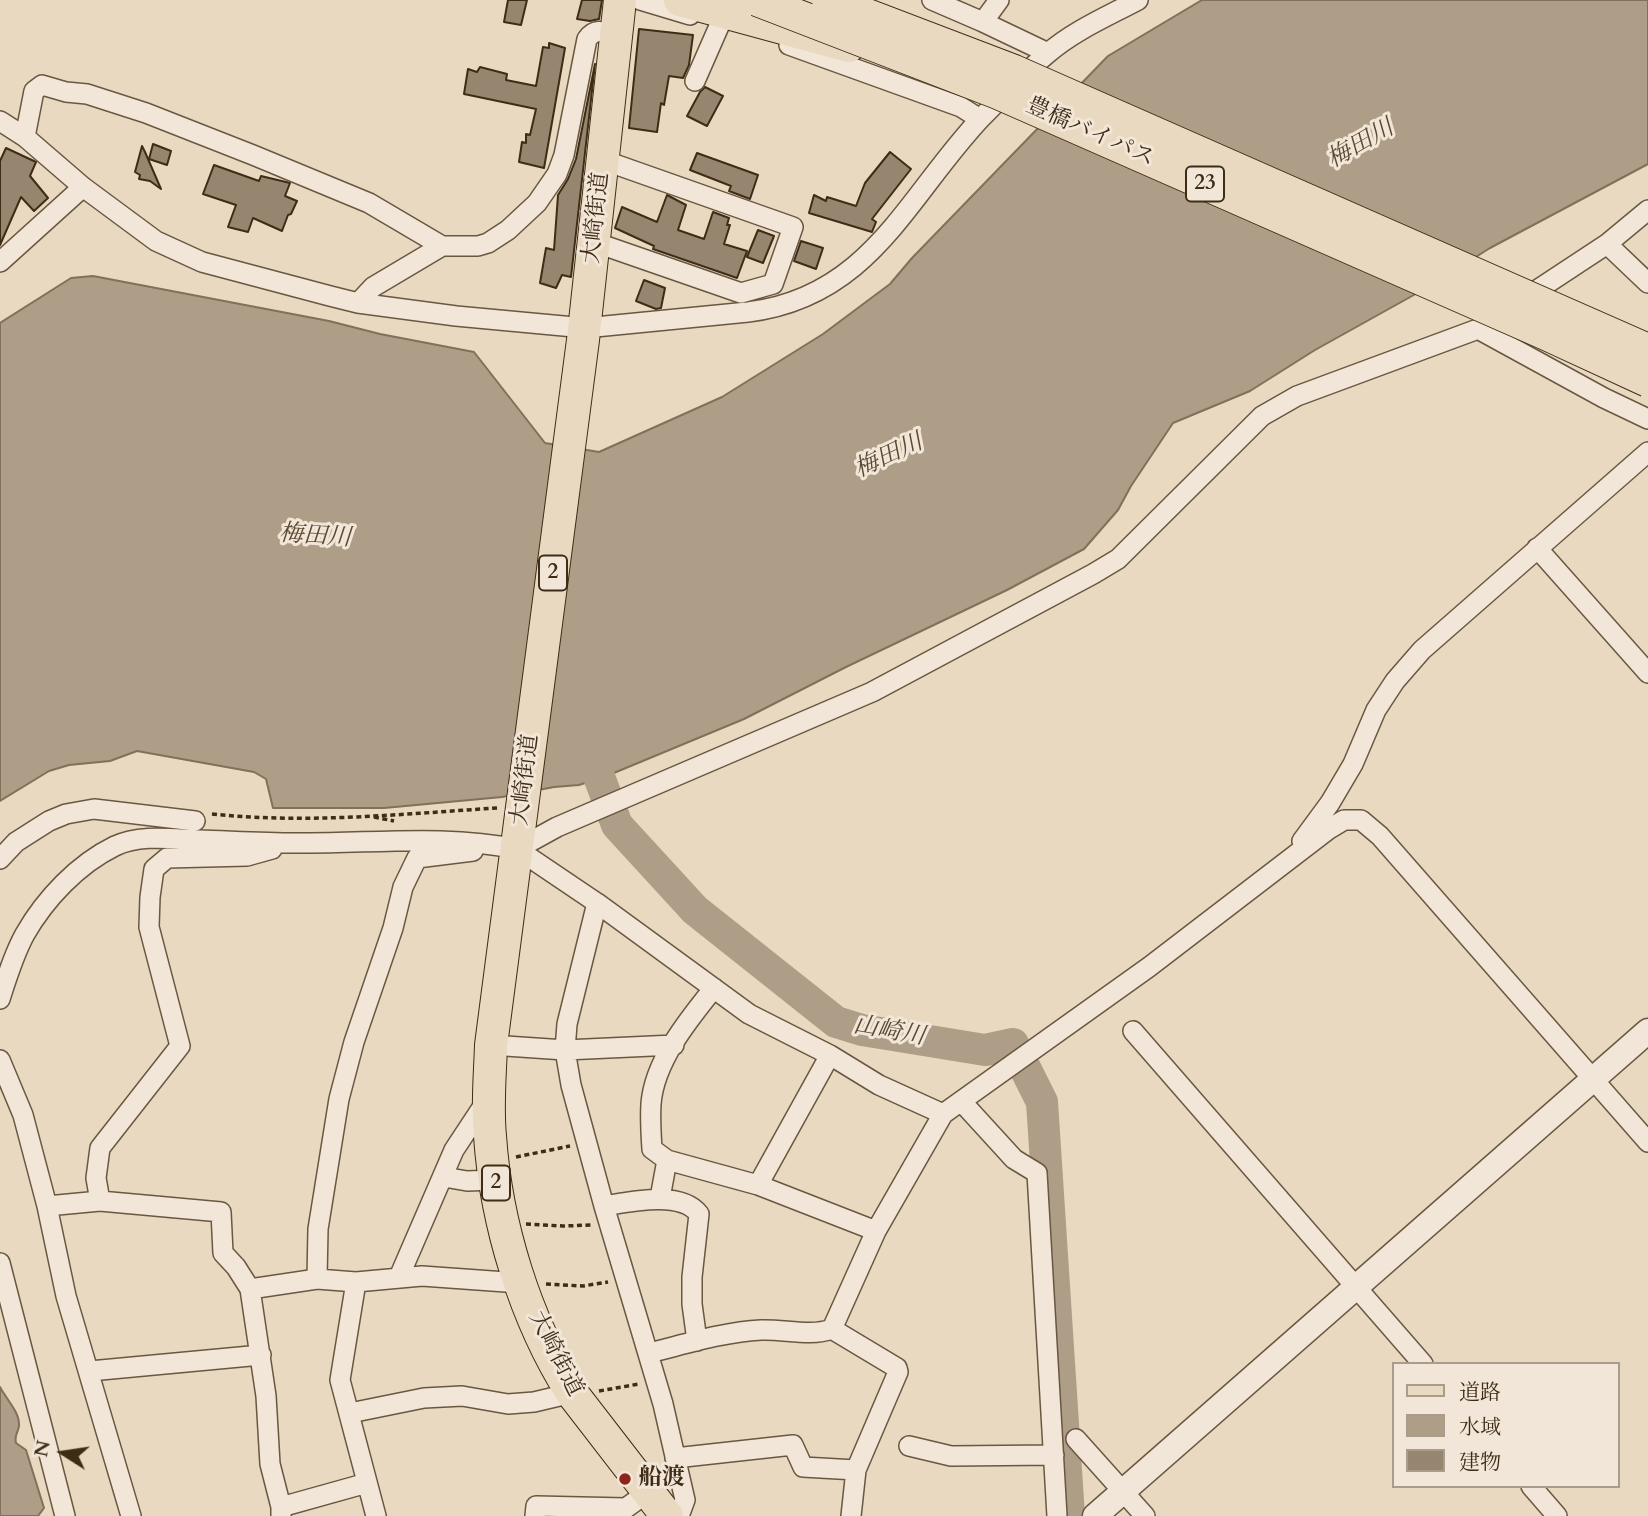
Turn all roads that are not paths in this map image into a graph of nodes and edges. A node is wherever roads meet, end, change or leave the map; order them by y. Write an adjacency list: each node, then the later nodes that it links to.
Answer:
1 (620, 0): 13 (main road, 大崎街道 / 2)
2 (640, 0): 11 (street)
3 (680, 0): 15 (main road, 23, bridge)
4 (757, 0): 15 (main road, 豊橋バイパス / 23, bridge)
5 (828, 0): 12 (main road, 豊橋バイパス / 23, bridge)
6 (865, 0): 12 (main road, 23)
7 (932, 0): 10 (street)
8 (999, 0): 10 (street)
9 (1139, 0): 14 (street)
10 (983, 22): 14 (street)
11 (720, 24): 16 (street); 17 (street)
12 (905, 28): 31 (main road, 豊橋バイパス / 23, bridge)
13 (616, 35): 20 (main road, 大崎街道 / 2); 25 (street)
14 (1048, 53): 17 (street)
15 (915, 61): 32 (main road, 豊橋バイパス / 23, bridge)
16 (695, 81)
17 (981, 119): 30 (street)
18 (0, 121): 19 (street)
19 (25, 137): 21 (street); 25 (street)
20 (603, 160): 23 (main road, 大崎街道 / 2); 23 (street)
21 (83, 187): 26 (street); 28 (street)
22 (1648, 211): 24 (street)
23 (594, 242): 30 (main road, 大崎街道 / 2)
24 (1607, 244): 27 (street); 29 (street)
25 (442, 246): 28 (street)
26 (0, 262)
27 (1648, 283)
28 (358, 303): 30 (street)
29 (1478, 328): 33 (street); 39 (street)
30 (584, 334): 39 (main road, 大崎街道 / 2)
31 (1648, 350)
32 (1648, 381)
33 (1648, 419)
34 (1648, 452): 35 (street)
35 (1536, 548): 36 (street); 41 (street)
36 (1648, 673)
37 (195, 821): 40 (street)
38 (294, 844): 39 (street); 44 (street); 62 (street)
39 (512, 848): 42 (street); 47 (main road, 大崎街道 / 2); 68 (street)
40 (0, 859)
41 (1286, 862): 52 (street); 54 (street)
42 (597, 903): 43 (street); 49 (street)
43 (714, 988): 48 (street); 50 (street)
44 (0, 999)
45 (1133, 1031): 72 (street)
46 (1648, 1031): 52 (street)
47 (491, 1045): 49 (street); 53 (main road, 大崎街道 / 2)
48 (674, 1045): 49 (street); 57 (street)
49 (565, 1050): 64 (street)
50 (830, 1055): 55 (street); 60 (street)
51 (0, 1060): 63 (street)
52 (1593, 1079): 56 (street); 72 (street)
53 (488, 1099): 58 (main road, 大崎街道 / 2); 59 (street)
54 (961, 1101): 55 (street); 83 (street)
55 (943, 1114): 65 (street)
56 (1648, 1142)
57 (667, 1160): 60 (street); 61 (street)
58 (494, 1170): 59 (street); 70 (main road, 大崎街道 / 2)
59 (444, 1177): 67 (street)
60 (758, 1185): 65 (street)
61 (660, 1198): 64 (street); 74 (street)
62 (100, 1201): 63 (street); 71 (street)
63 (47, 1206): 78 (street)
64 (607, 1215): 75 (street)
65 (876, 1231): 73 (street)
66 (0, 1263): 91 (street)
67 (399, 1277): 69 (street); 70 (street)
68 (317, 1279): 69 (street); 71 (street)
69 (356, 1282): 80 (street)
70 (520, 1283): 79 (main road, 大崎街道 / 2)
71 (250, 1289): 76 (street)
72 (1356, 1289): 77 (street); 88 (street)
73 (832, 1329): 74 (street); 85 (street)
74 (698, 1341): 75 (street)
75 (649, 1353): 84 (street)
76 (261, 1354): 78 (street); 90 (street)
77 (1421, 1362)
78 (90, 1371): 92 (street)
79 (572, 1393): 80 (street); 89 (main road, 大崎街道 / 2)
80 (350, 1413): 86 (street)
81 (1076, 1439): 88 (street)
82 (909, 1446): 83 (street)
83 (1054, 1455): 97 (street)
84 (675, 1458): 85 (street); 95 (street)
85 (856, 1470): 96 (street)
86 (368, 1483): 90 (street); 93 (street)
87 (1533, 1488): 100 (street)
88 (1124, 1491): 98 (street); 99 (street)
89 (658, 1504): 94 (street)
90 (281, 1511)
91 (65, 1516)
92 (131, 1516)
93 (376, 1516)
94 (535, 1516)
95 (679, 1516)
96 (851, 1516)
97 (1057, 1516)
98 (1095, 1516)
99 (1145, 1516)
100 (1557, 1516)

